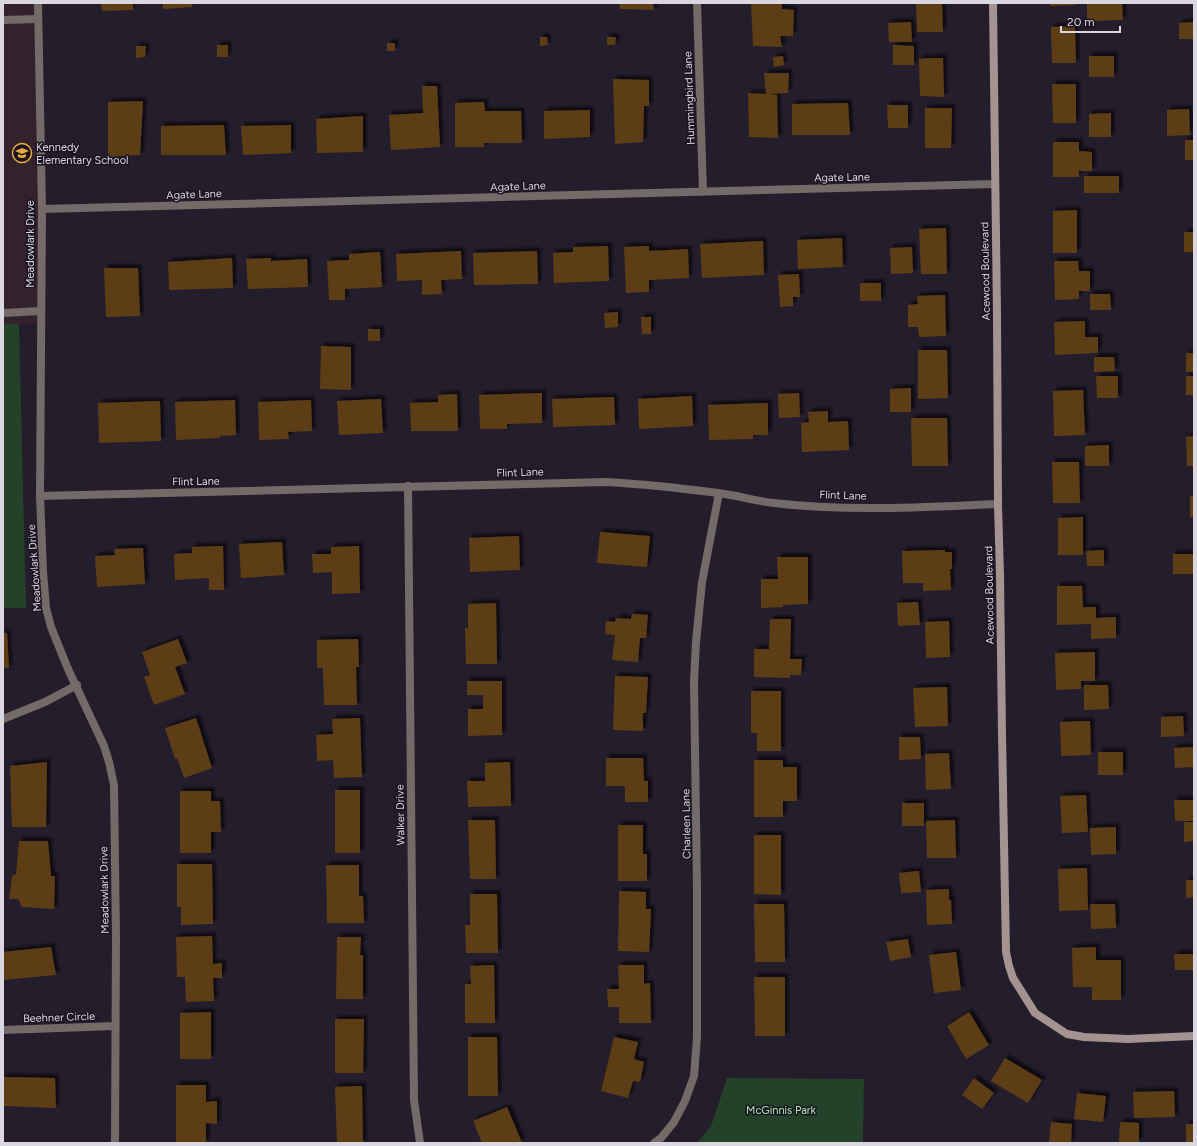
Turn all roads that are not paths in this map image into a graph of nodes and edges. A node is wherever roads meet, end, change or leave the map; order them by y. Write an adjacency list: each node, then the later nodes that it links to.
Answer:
1 (38, 3): 5 (street, Meadowlark Drive)
2 (697, 3): 7 (street, Hummingbird Lane)
3 (993, 3): 6 (street, Acewood Boulevard)
4 (3, 20): 5 (street)
5 (38, 20): 8 (street, Meadowlark Drive)
6 (995, 184): 7 (street, Agate Lane); 14 (street, Acewood Boulevard)
7 (703, 192): 8 (street, Agate Lane)
8 (42, 209): 9 (street, Meadowlark Drive)
9 (41, 311): 10 (street); 13 (street, Meadowlark Drive)
10 (3, 313)
11 (408, 486): 12 (street, Flint Lane); 13 (street, Flint Lane); 21 (street, Walker Drive)
12 (719, 493): 14 (street, Flint Lane); 22 (street, Charleen Lane)
13 (40, 496): 15 (street, Meadowlark Drive)
14 (998, 504): 19 (street, Acewood Boulevard)
15 (77, 685): 16 (street); 17 (street, Meadowlark Drive)
16 (3, 719)
17 (115, 1026): 18 (street, Beehner Circle); 20 (street, Meadowlark Drive)
18 (3, 1030)
19 (1194, 1036)
20 (115, 1143)
21 (420, 1143)
22 (654, 1143)

